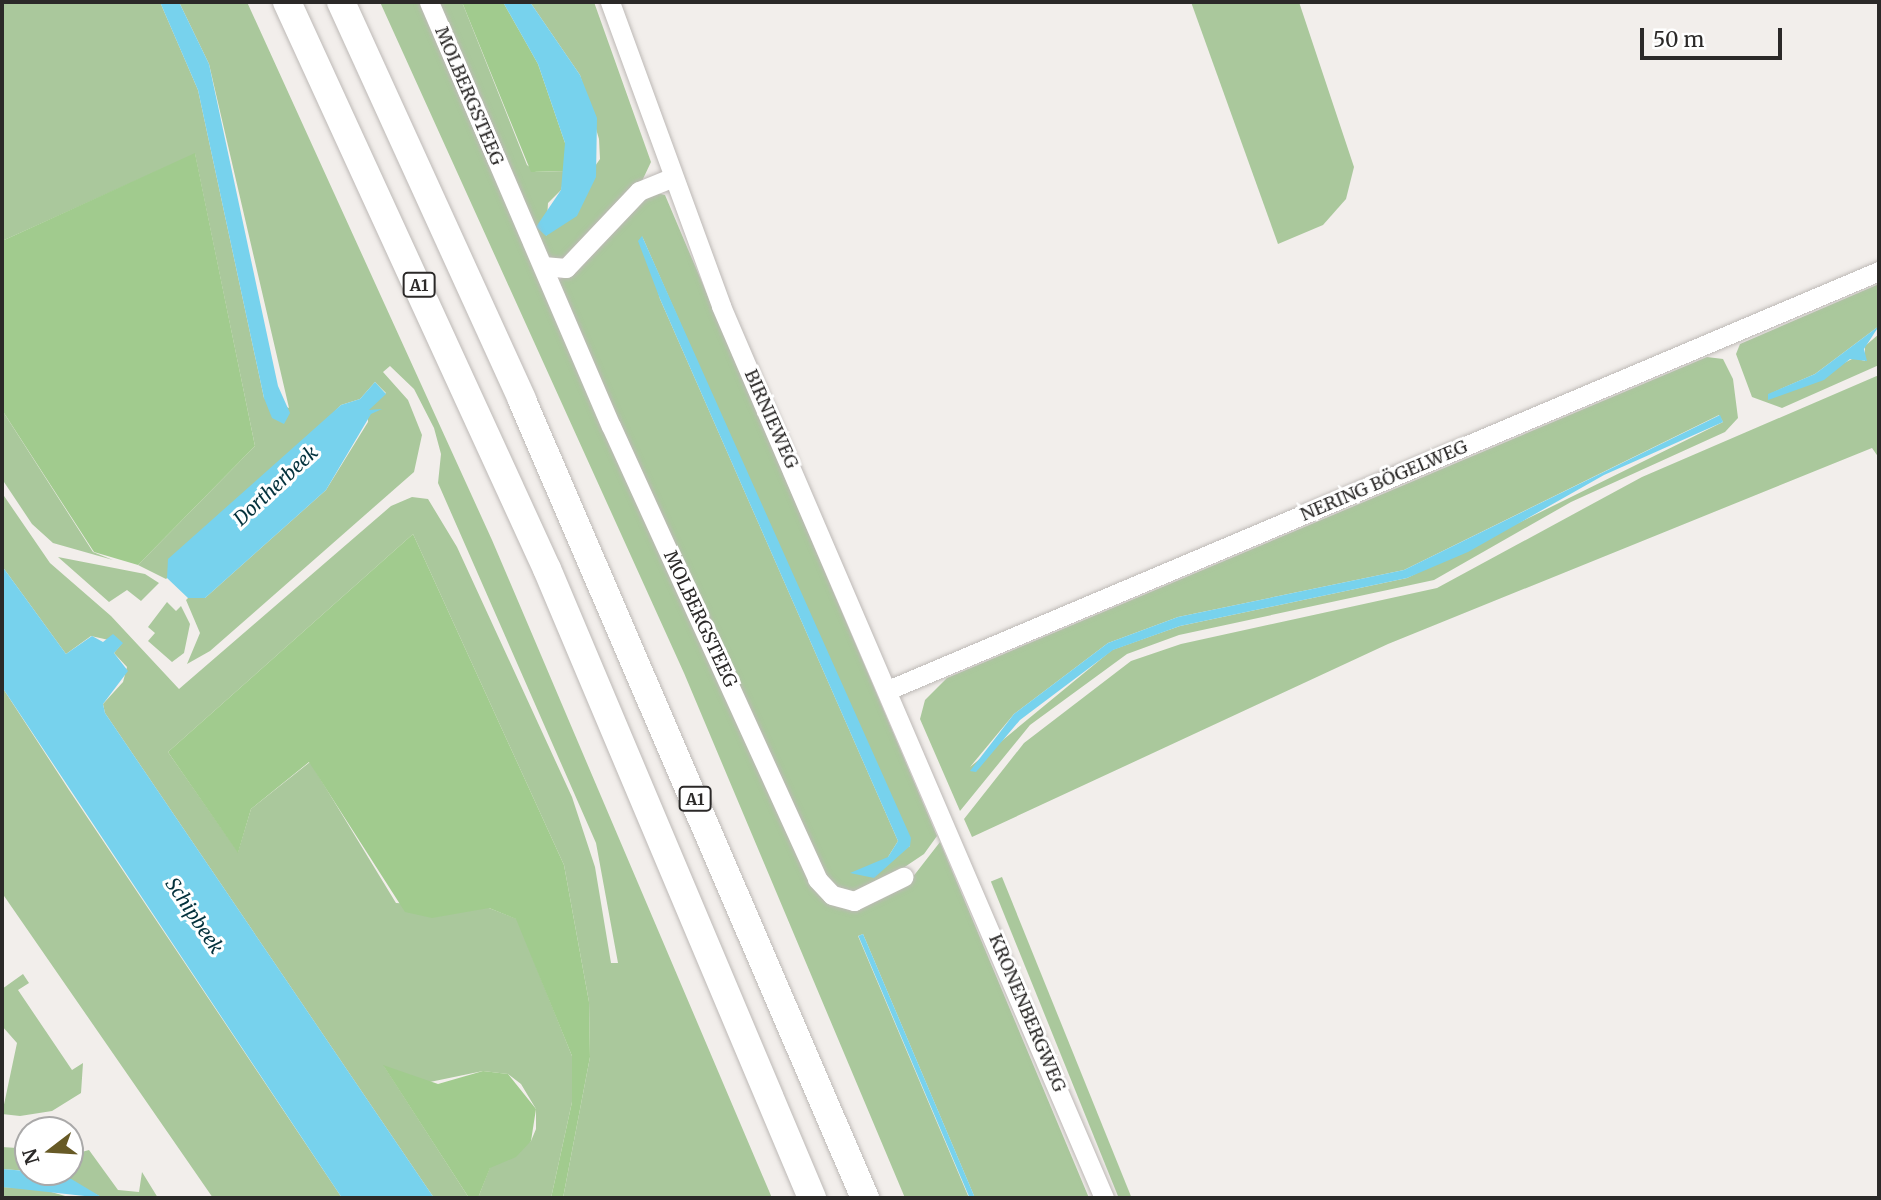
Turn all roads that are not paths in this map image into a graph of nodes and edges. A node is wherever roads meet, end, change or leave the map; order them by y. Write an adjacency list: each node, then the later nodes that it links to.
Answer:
1 (287, 2): 11 (highway, A1)
2 (341, 2): 12 (highway, A1)
3 (429, 2): 6 (street, MOLBERGSTEEG)
4 (610, 2): 5 (street, BIRNIEWEG)
5 (673, 177): 6 (street); 8 (street, BIRNIEWEG)
6 (543, 266): 10 (street, MOLBERGSTEEG)
7 (1879, 271): 8 (street, NERING BÖGELWEG)
8 (888, 690): 9 (street, BIRNIEWEG)
9 (948, 829): 13 (street, KRONENBERGWEG)
10 (903, 877)
11 (812, 1198)
12 (866, 1198)
13 (1104, 1198)

